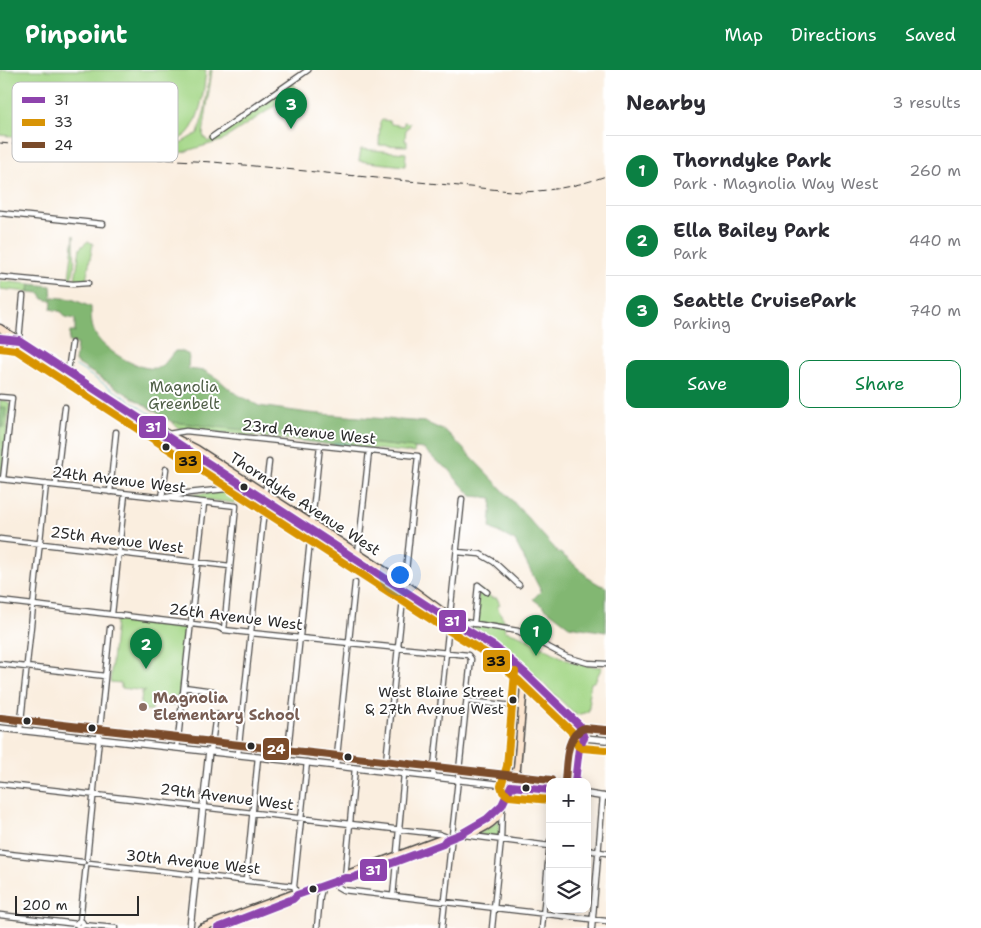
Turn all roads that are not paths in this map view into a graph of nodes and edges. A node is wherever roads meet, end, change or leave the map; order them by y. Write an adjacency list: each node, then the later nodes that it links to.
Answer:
1 (308, 70): 2 (street)
2 (212, 137)
3 (0, 213): 4 (street)
4 (102, 224)
5 (0, 277): 6 (street)
6 (88, 283)
7 (23, 296): 10 (street)
8 (0, 328): 10 (main road, Thorndyke Avenue West)
9 (0, 338): 10 (street)
10 (19, 340): 12 (main road, Thorndyke Avenue West)
11 (72, 343): 12 (street)
12 (68, 371): 16 (main road, Thorndyke Avenue West)
13 (0, 397): 21 (street)
14 (65, 407): 24 (street)
15 (116, 432): 25 (street)
16 (167, 435): 17 (street, 23rd Avenue West); 23 (main road, Thorndyke Avenue West)
17 (320, 445): 18 (street, 23rd Avenue West); 32 (street)
18 (369, 451): 36 (street); 43 (street, 23rd Avenue West)
19 (269, 462): 27 (street)
20 (166, 469): 28 (street)
21 (2, 479): 22 (street, 24th Avenue West)
22 (46, 484): 24 (street, 24th Avenue West); 35 (street)
23 (247, 485): 27 (main road, Thorndyke Avenue West); 28 (street)
24 (56, 486): 25 (street, 24th Avenue West)
25 (110, 492): 26 (street, 24th Avenue West)
26 (125, 494): 28 (street, 24th Avenue West); 38 (street)
27 (262, 496): 32 (main road, Thorndyke Avenue West); 33 (main road, Thorndyke Avenue West)
28 (162, 498): 30 (street, 24th Avenue West)
29 (462, 499): 37 (street)
30 (204, 503): 40 (street); 41 (street, 24th Avenue West)
31 (263, 519): 55 (street)
32 (312, 523): 33 (street); 36 (main road, Thorndyke Avenue West)
33 (311, 531): 39 (main road, Thorndyke Avenue West); 56 (street)
34 (0, 539): 35 (street, 25th Avenue West)
35 (40, 544): 38 (street, 25th Avenue West); 48 (street)
36 (358, 552): 39 (street); 43 (main road, Thorndyke Avenue West)
37 (457, 552): 44 (street); 50 (street)
38 (118, 553): 40 (street, 25th Avenue West); 49 (street)
39 (357, 560): 45 (main road, Thorndyke Avenue West)
40 (197, 562): 41 (street, 25th Avenue West); 51 (street)
41 (230, 566): 54 (street)
42 (355, 583): 57 (street)
43 (404, 583): 45 (street); 50 (main road, Thorndyke Avenue West)
44 (519, 585)
45 (404, 591): 50 (main road, Thorndyke Avenue West); 58 (street)
46 (487, 592): 52 (street)
47 (0, 601): 48 (street, 26th Avenue West)
48 (33, 605): 49 (street, 26th Avenue West); 62 (street)
49 (112, 614): 51 (street, 26th Avenue West)
50 (450, 619): 52 (street); 59 (street); 63 (main road, Thorndyke Avenue West)
51 (190, 624): 54 (street, 26th Avenue West); 65 (street)
52 (474, 624): 61 (street)
53 (110, 628): 64 (street)
54 (224, 630): 55 (street, 26th Avenue West)
55 (251, 633): 56 (street, 26th Avenue West); 77 (street)
56 (300, 638): 57 (street, 26th Avenue West); 79 (street)
57 (349, 643): 58 (street, 26th Avenue West); 81 (street)
58 (398, 648): 59 (street, 26th Avenue West); 83 (street)
59 (447, 653): 67 (street, 26th Avenue West); 85 (street)
60 (0, 664): 62 (street)
61 (606, 664)
62 (26, 667): 64 (street); 71 (street)
63 (525, 673): 68 (main road); 73 (street, Thorndyke Avenue West)
64 (105, 676): 72 (street)
65 (184, 686): 66 (street); 75 (street)
66 (213, 691)
67 (466, 701): 68 (street); 87 (street)
68 (522, 707): 89 (main road)
69 (216, 714): 76 (street)
70 (0, 728): 71 (street)
71 (20, 730): 72 (street)
72 (100, 738): 75 (street); 91 (street)
73 (584, 738): 74 (street); 86 (street)
74 (606, 740)
75 (177, 748): 76 (street)
76 (210, 751): 77 (street); 95 (street)
77 (238, 754): 78 (street)
78 (258, 757): 79 (street); 96 (street)
79 (287, 760): 80 (street)
80 (307, 762): 81 (street); 97 (street)
81 (336, 766): 82 (street)
82 (355, 768): 83 (street); 98 (street)
83 (385, 771): 84 (street)
84 (404, 774): 85 (street); 99 (street)
85 (433, 777): 87 (street)
86 (575, 778)
87 (458, 780): 89 (street); 101 (street)
88 (0, 784): 91 (street, 29th Avenue West)
89 (511, 786): 90 (street); 94 (main road)
90 (546, 790)
91 (94, 794): 95 (street, 29th Avenue West); 109 (street)
92 (591, 794): 93 (street)
93 (605, 796): 105 (street)
94 (502, 805): 100 (main road); 102 (street)
95 (203, 807): 96 (street, 29th Avenue West); 111 (street)
96 (253, 813): 97 (street, 29th Avenue West); 113 (street)
97 (301, 818): 98 (street, 29th Avenue West); 115 (street)
98 (350, 824): 99 (street, 29th Avenue West); 112 (street)
99 (399, 829): 101 (street, 29th Avenue West); 108 (street)
100 (461, 834): 101 (main road); 102 (street)
101 (449, 839): 108 (main road); 119 (street)
102 (501, 840): 103 (street); 120 (street)
103 (546, 846)
104 (591, 851): 105 (street)
105 (598, 852): 106 (street); 123 (street)
106 (606, 852)
107 (0, 853): 109 (street, 30th Avenue West)
108 (396, 858): 112 (main road); 118 (street)
109 (86, 862): 111 (street, 30th Avenue West); 125 (street)
110 (548, 868): 121 (street)
111 (196, 875): 113 (street, 30th Avenue West); 127 (street)
112 (345, 878): 114 (main road)
113 (246, 880): 115 (street, 30th Avenue West)
114 (331, 883): 116 (main road); 118 (street)
115 (294, 886): 117 (street)
116 (323, 886): 117 (main road); 130 (street)
117 (297, 895): 128 (main road); 129 (main road)
118 (393, 896): 119 (street)
119 (445, 903): 120 (street); 131 (street)
120 (494, 908): 121 (street); 132 (street)
121 (544, 914): 123 (street); 133 (street)
122 (0, 915): 125 (street)
123 (592, 919): 124 (street); 134 (street)
124 (606, 921)
125 (80, 925): 126 (street)
126 (115, 928)
127 (190, 928)
128 (201, 928)
129 (218, 928)
130 (317, 928)
131 (442, 928)
132 (492, 928)
133 (542, 928)
134 (592, 928)

